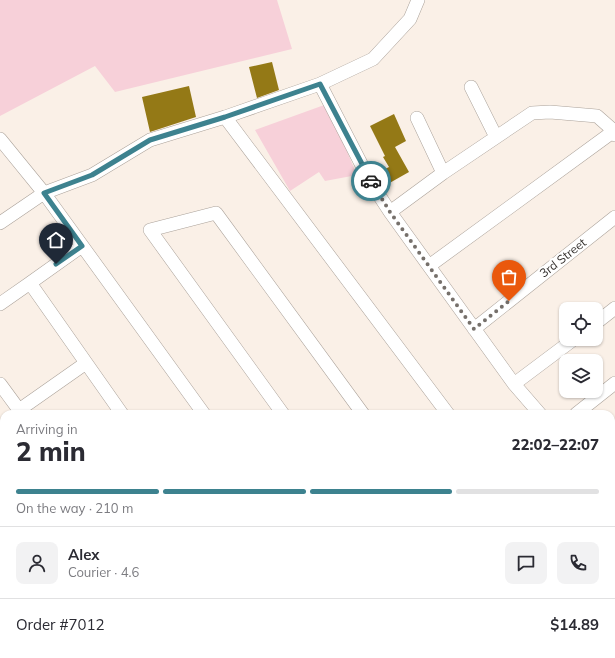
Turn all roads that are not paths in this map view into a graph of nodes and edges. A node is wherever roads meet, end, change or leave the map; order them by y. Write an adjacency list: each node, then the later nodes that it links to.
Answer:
1 (418, 0): 2 (street)
2 (320, 84): 4 (street); 11 (street)
3 (471, 87): 7 (street)
4 (225, 117): 10 (street); 32 (street)
5 (417, 118): 9 (street)
6 (614, 133): 7 (street); 15 (street)
7 (496, 137): 9 (street)
8 (1, 141): 10 (street)
9 (443, 173): 11 (street)
10 (44, 193): 13 (street); 14 (street)
11 (390, 212): 15 (street)
12 (615, 217): 20 (street, 3rd Street)
13 (0, 223)
14 (82, 246): 16 (street); 29 (street)
15 (429, 266): 20 (street)
16 (30, 283): 17 (street); 22 (street)
17 (0, 304)
18 (615, 308): 19 (street)
19 (603, 317)
20 (474, 329): 25 (street)
21 (565, 346): 25 (street)
22 (86, 363): 27 (street); 28 (street)
23 (615, 383): 34 (street)
24 (0, 384): 26 (street)
25 (514, 384): 33 (street)
26 (20, 410)
27 (24, 410)
28 (119, 410)
29 (201, 410)
30 (280, 410): 31 (street)
31 (360, 410)
32 (445, 410)
33 (537, 410)
34 (581, 410)

